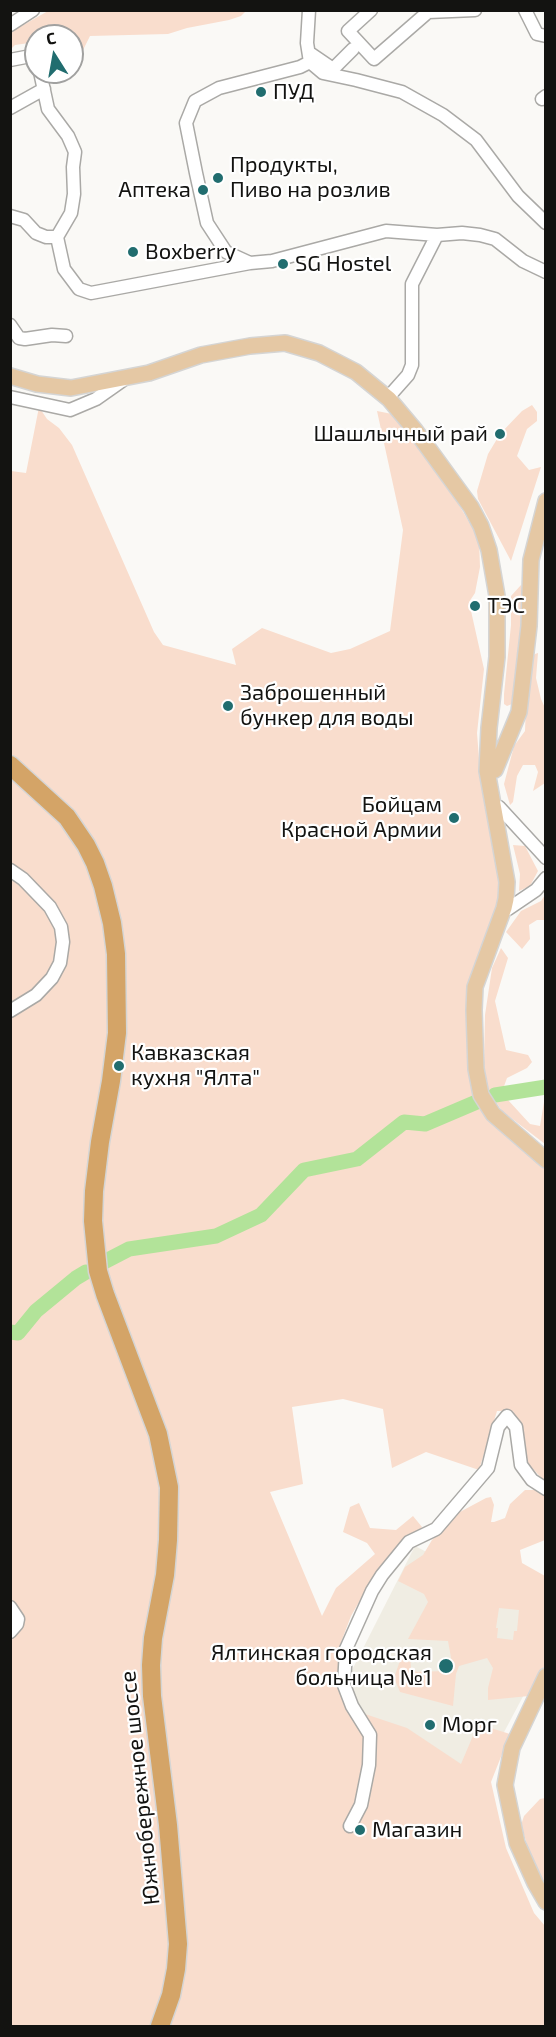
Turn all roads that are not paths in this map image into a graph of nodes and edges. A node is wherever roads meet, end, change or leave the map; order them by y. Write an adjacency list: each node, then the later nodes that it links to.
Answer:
1 (33, 10): 6 (street)
2 (309, 10): 9 (street)
3 (371, 10): 4 (street)
4 (475, 10)
5 (525, 10): 7 (street)
6 (10, 25)
7 (546, 36)
8 (353, 49): 9 (street)
9 (309, 57): 14 (street); 17 (street)
10 (43, 84): 11 (street)
11 (44, 89): 12 (street); 16 (street)
12 (10, 108)
13 (10, 216): 16 (street)
14 (546, 223)
15 (437, 235): 17 (street); 18 (street); 24 (street)
16 (57, 237): 17 (street)
17 (250, 263)
18 (546, 272)
19 (10, 325): 20 (street)
20 (66, 336)
21 (10, 368): 22 (main road)
22 (120, 375): 23 (main road); 24 (main road); 25 (street)
23 (10, 376)
24 (391, 396): 28 (main road)
25 (10, 397)
26 (546, 501): 27 (main road)
27 (519, 706): 28 (main road); 30 (main road)
28 (494, 709): 30 (main road)
29 (10, 765): 47 (highway, Южнобережное шоссе)
30 (492, 767): 32 (main road)
31 (10, 774): 46 (highway, Южнобережное шоссе)
32 (495, 800): 33 (street); 36 (main road)
33 (546, 858)
34 (10, 870): 37 (street)
35 (546, 878): 36 (street)
36 (506, 909): 38 (main road); 39 (main road)
37 (10, 1011)
38 (546, 1149)
39 (546, 1160)
40 (546, 1489): 44 (street)
41 (10, 1607): 42 (street)
42 (10, 1632)
43 (546, 1676): 45 (main road)
44 (350, 1826)
45 (546, 1902)
46 (153, 2026)
47 (160, 2026)

